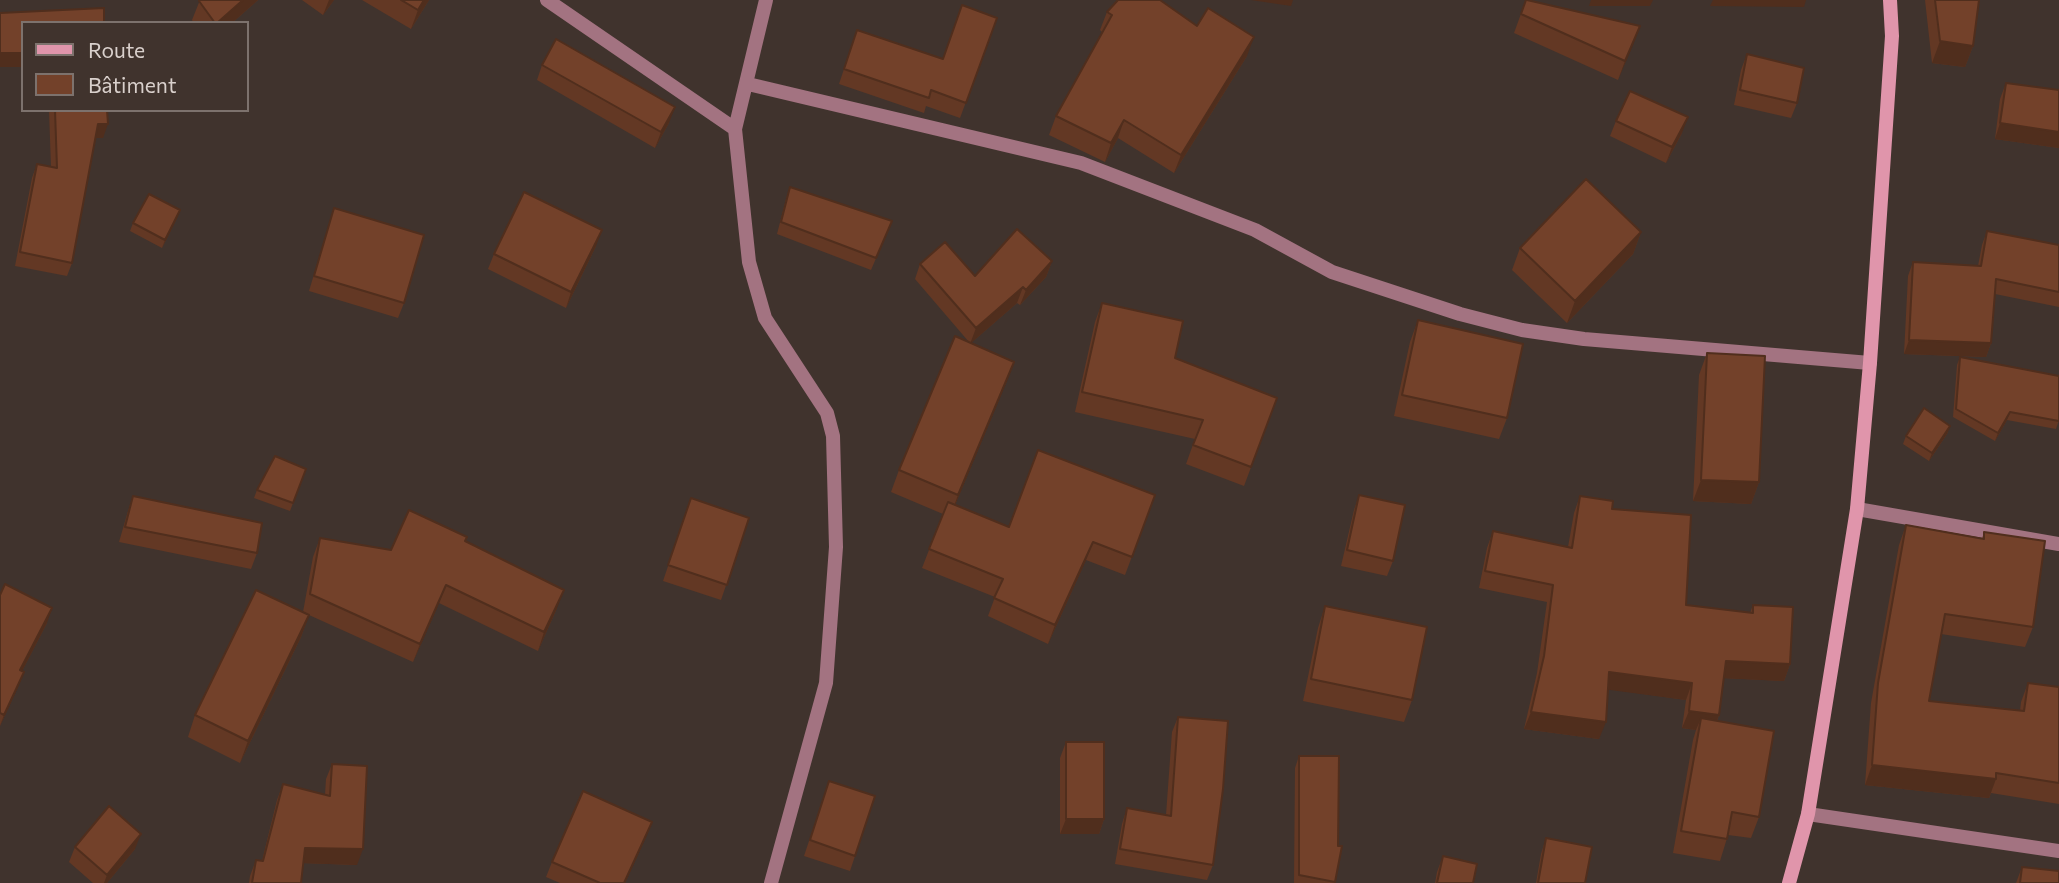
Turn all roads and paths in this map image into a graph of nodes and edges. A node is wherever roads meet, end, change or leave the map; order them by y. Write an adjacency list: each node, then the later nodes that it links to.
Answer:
1 (547, 0): 5 (street)
2 (766, 0): 4 (street)
3 (1890, 0): 6 (main road)
4 (748, 84): 5 (street); 6 (street)
5 (736, 129): 11 (street)
6 (1870, 363): 7 (main road)
7 (1857, 509): 8 (street); 9 (main road)
8 (2059, 544)
9 (1808, 814): 10 (street); 12 (main road)
10 (2059, 851)
11 (771, 883)
12 (1789, 883)

